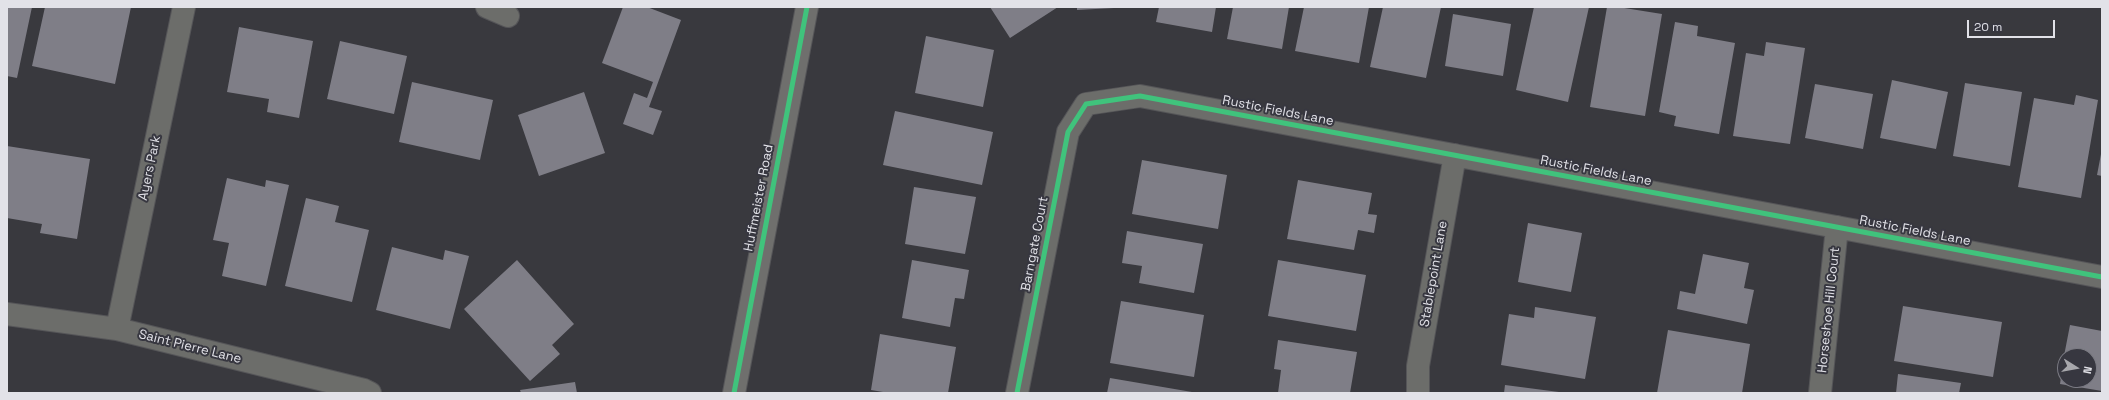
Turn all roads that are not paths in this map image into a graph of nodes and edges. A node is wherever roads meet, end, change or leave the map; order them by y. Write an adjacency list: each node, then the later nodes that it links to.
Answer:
1 (184, 7): 10 (street, Ayers Park)
2 (487, 7): 4 (street)
3 (807, 7): 12 (street, Huffmeister Road)
4 (508, 16)
5 (1086, 104): 6 (street, Rustic Fields Lane); 13 (street, Barngate Court)
6 (1455, 156): 7 (street, Rustic Fields Lane); 14 (street, Stablepoint Lane)
7 (1837, 227): 8 (street, Rustic Fields Lane); 15 (street, Horseshoe Hill Court)
8 (2102, 277)
9 (7, 314): 10 (street, Saint Pierre Lane)
10 (117, 329): 11 (street, Saint Pierre Lane)
11 (370, 393)
12 (734, 393)
13 (1017, 393)
14 (1418, 393)
15 (1820, 393)

